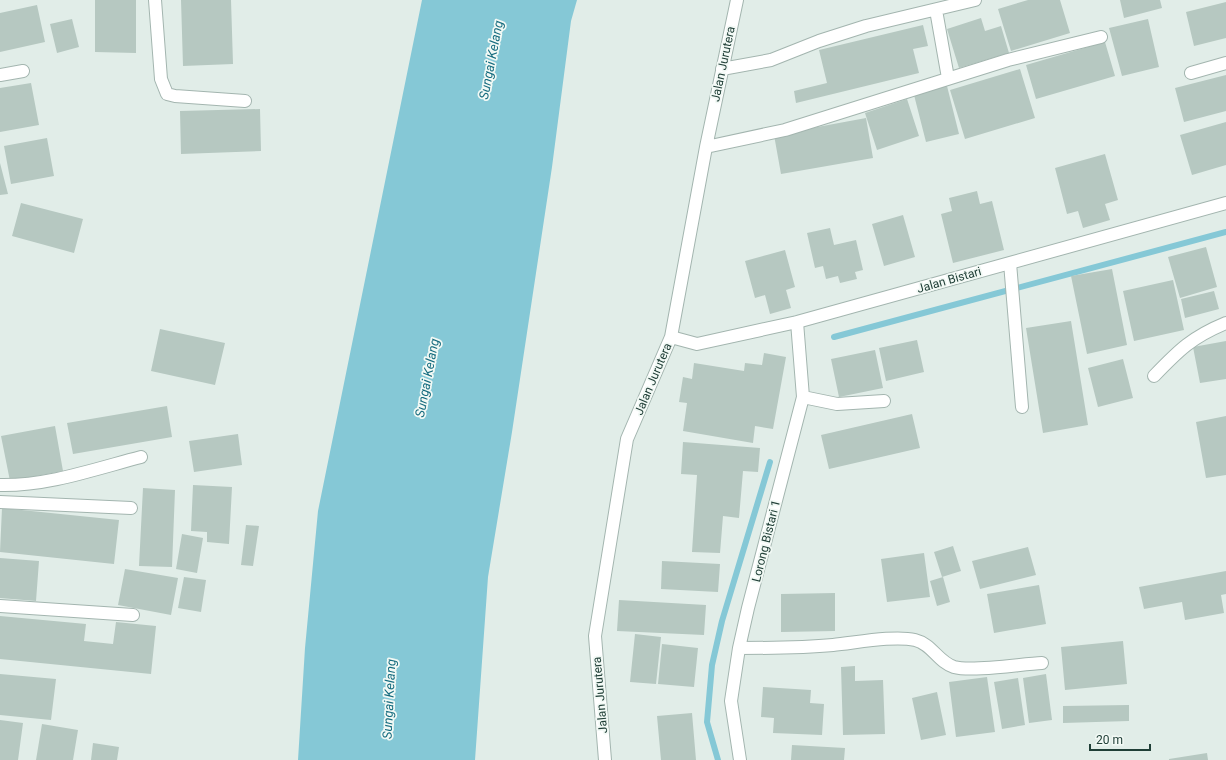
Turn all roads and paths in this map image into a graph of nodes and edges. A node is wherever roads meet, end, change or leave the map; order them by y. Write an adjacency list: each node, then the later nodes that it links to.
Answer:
1 (155, 0): 12 (street)
2 (736, 0): 7 (street, Jalan Jurutera)
3 (975, 0): 4 (street)
4 (936, 10): 7 (street); 11 (street)
5 (1101, 37): 11 (street)
6 (1226, 63): 9 (street)
7 (722, 69): 13 (street, Jalan Jurutera)
8 (23, 71): 10 (street)
9 (1191, 73)
10 (0, 75)
11 (948, 78): 13 (street)
12 (245, 101)
13 (706, 147): 18 (street, Jalan Jurutera)
14 (1226, 203): 15 (street, Jalan Bistari)
15 (1010, 263): 16 (street, Jalan Bistari); 22 (street)
16 (797, 322): 18 (street, Jalan Bistari); 20 (street, Lorong Bistari 1)
17 (1226, 323): 19 (street)
18 (671, 337): 31 (street, Jalan Jurutera)
19 (1154, 376)
20 (803, 397): 21 (street); 29 (street, Lorong Bistari 1)
21 (884, 401)
22 (1022, 408)
23 (141, 456): 24 (street)
24 (0, 485)
25 (0, 502): 26 (street)
26 (131, 508)
27 (0, 606): 28 (street)
28 (133, 615)
29 (739, 648): 30 (street); 32 (street, Lorong Bistari 1)
30 (1042, 663)
31 (605, 760)
32 (740, 760)

